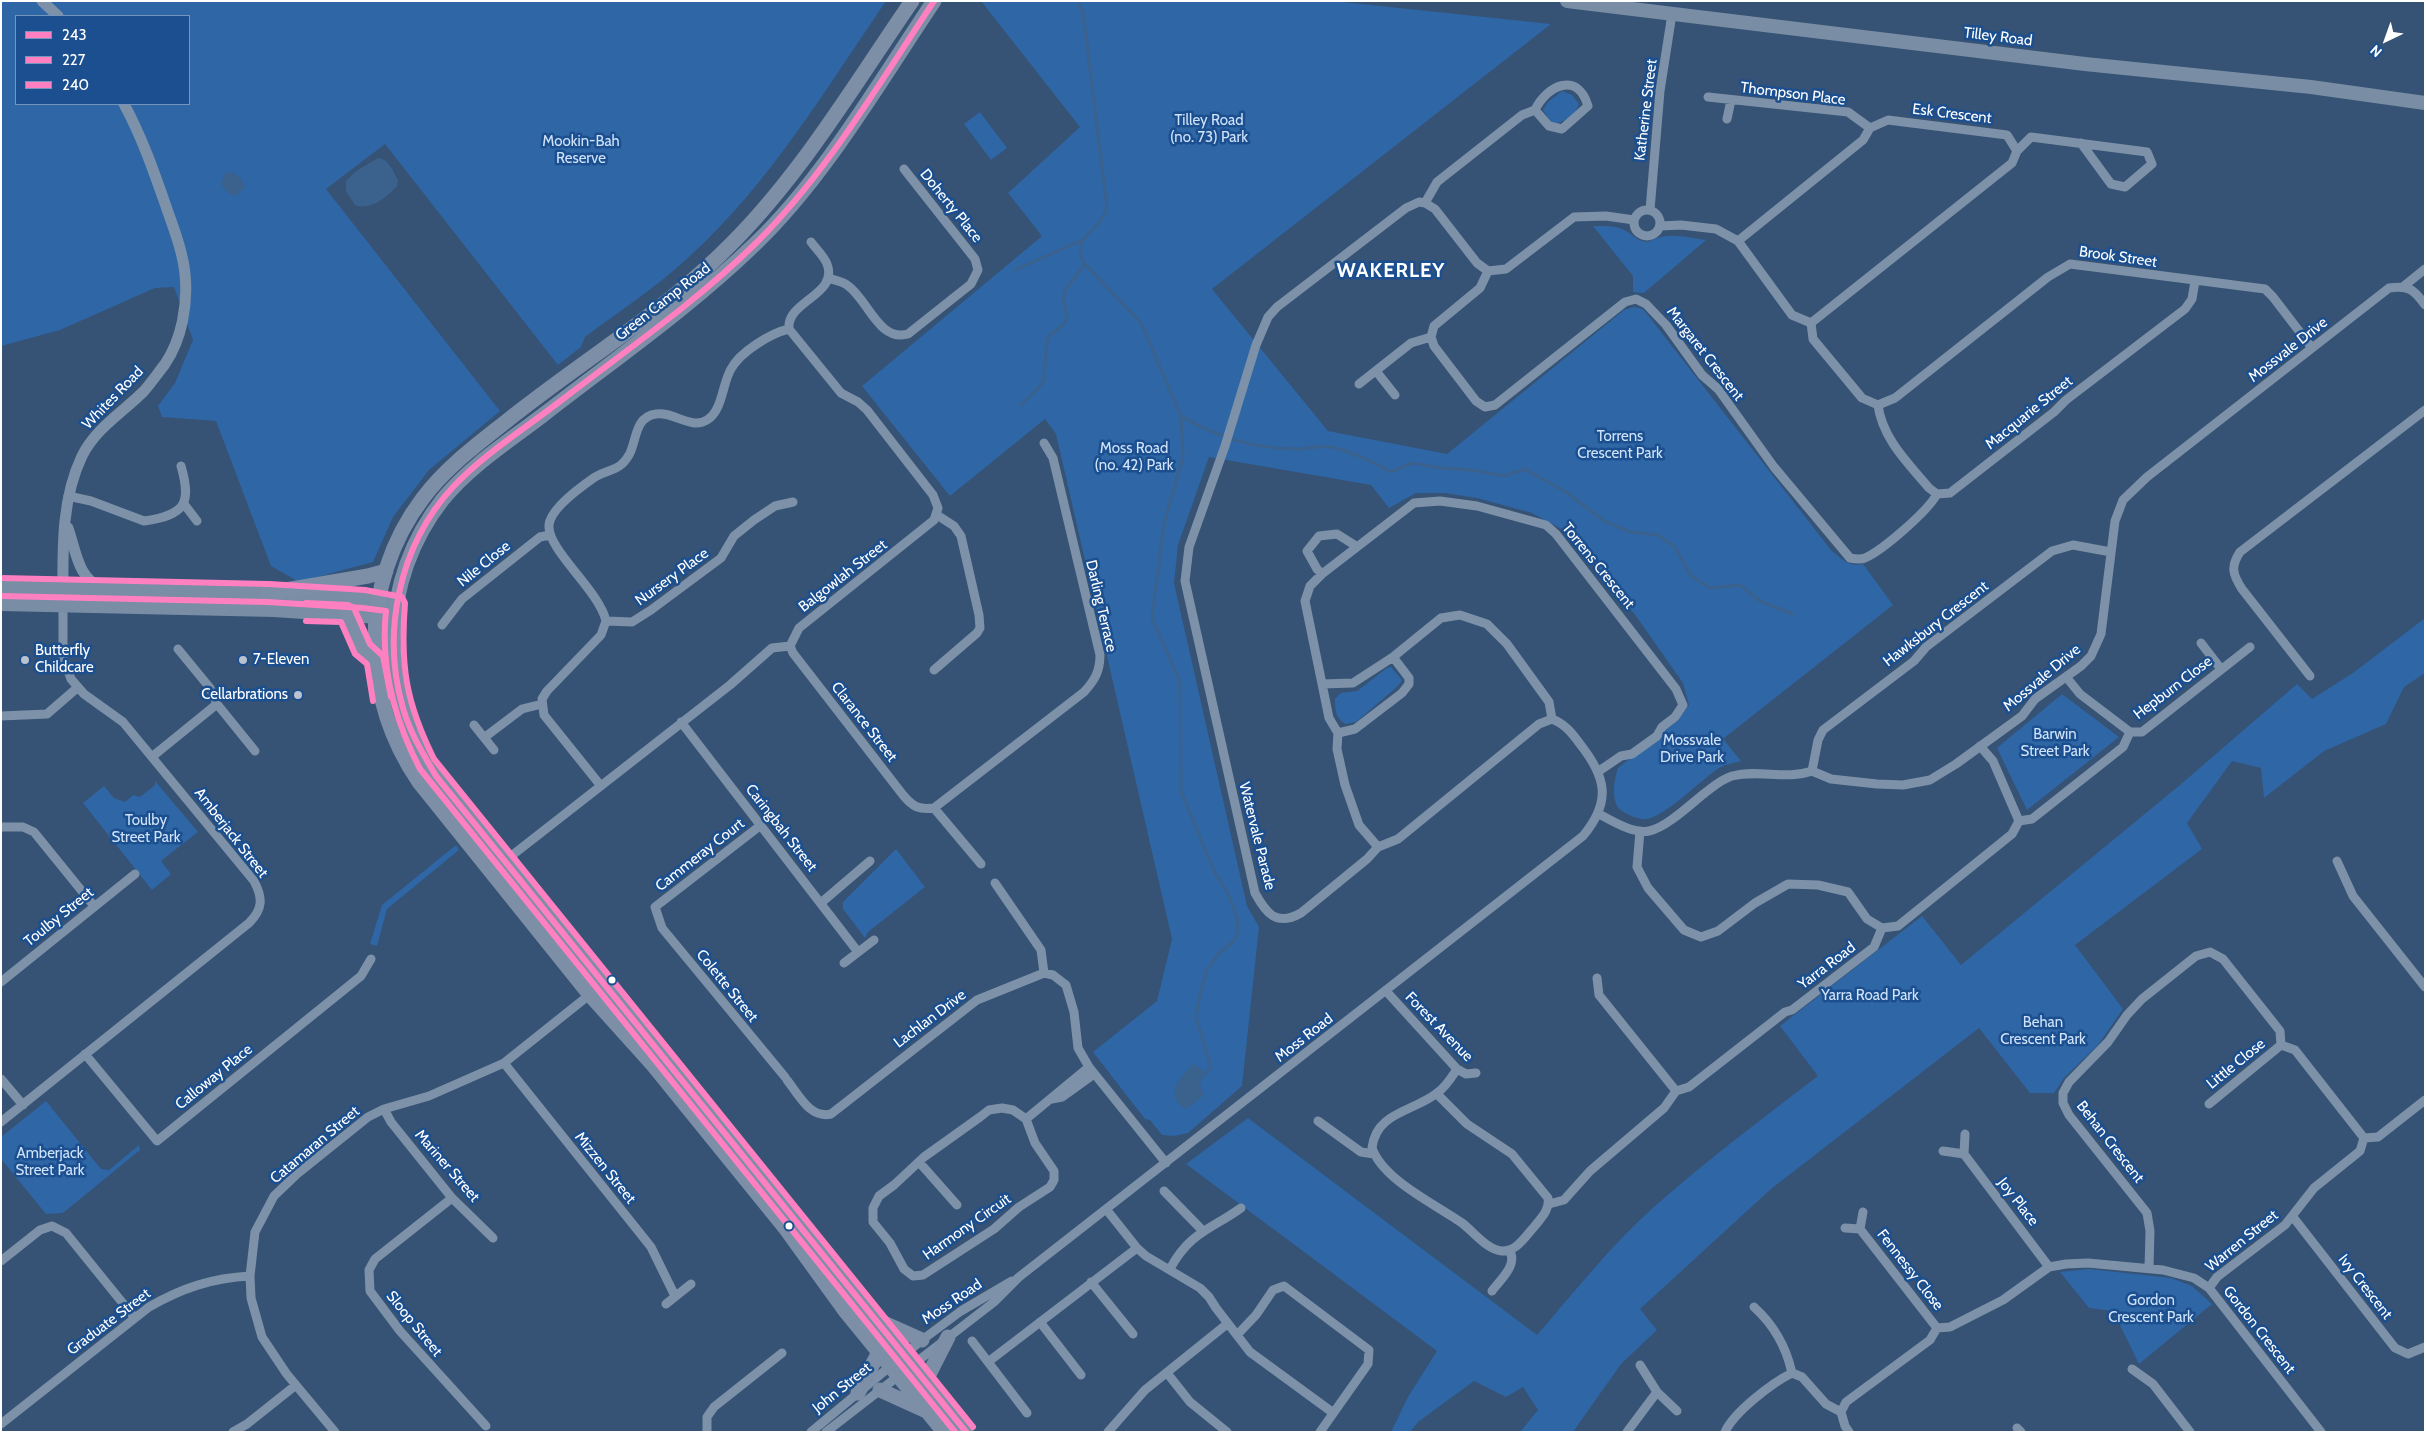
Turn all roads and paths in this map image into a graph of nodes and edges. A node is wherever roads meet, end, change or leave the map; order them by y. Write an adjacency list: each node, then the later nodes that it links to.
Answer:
1 (42, 1): 6 (street)
2 (912, 1): 50 (main road, Green Camp Road)
3 (934, 1): 59 (main road, Green Camp Road)
4 (1567, 1): 5 (main road, Tilley Road)
5 (1672, 14): 9 (main road, Tilley Road); 18 (street, Katherine Street)
6 (57, 15)
7 (1708, 97): 8 (street, Thompson Place)
8 (1731, 100): 12 (street); 13 (street, Thompson Place)
9 (2425, 102)
10 (124, 105): 41 (street, Whites Road)
11 (1535, 110): 11 (street); 17 (street)
12 (1727, 119)
13 (1870, 128): 15 (street, Esk Crescent); 21 (street)
14 (2081, 143): 14 (street); 15 (street)
15 (2017, 150): 29 (street)
16 (904, 169): 25 (street, Doherty Place)
17 (1425, 203): 24 (street); 98 (street, Watervale Parade)
18 (1650, 210): 19 (street); 20 (street)
19 (1634, 220): 20 (street); 24 (street)
20 (1660, 226): 21 (street)
21 (1738, 241): 29 (street)
22 (811, 242): 25 (street)
23 (2425, 269): 27 (street, Mossvale Drive)
24 (1488, 271): 31 (street)
25 (828, 278): 30 (street)
26 (2195, 281): 32 (street, Brook Street); 36 (street, Brook Street); 40 (street, Macquarie Street)
27 (2404, 286): 28 (street); 32 (street, Mossvale Drive)
28 (2425, 305)
29 (1810, 323): 36 (street)
30 (789, 329): 44 (street); 47 (street)
31 (1431, 338): 33 (street); 40 (street, Margaret Crescent)
32 (2312, 348): 49 (street, Mossvale Drive)
33 (1376, 371): 34 (street); 35 (street)
34 (1359, 384)
35 (1395, 394)
36 (1878, 405): 40 (street)
37 (2425, 410): 71 (street)
38 (1044, 443): 91 (street, Darling Terrace)
39 (181, 466): 43 (street)
40 (1937, 494)
41 (68, 496): 43 (street); 45 (street, Whites Road)
42 (793, 502): 61 (street, Nursery Place)
43 (184, 504): 46 (street)
44 (936, 515): 64 (street, Balgowlah Street); 70 (street)
45 (65, 519): 53 (street, Whites Road); 54 (street)
46 (197, 521)
47 (550, 535): 61 (street); 62 (street, Nile Close)
48 (1356, 546): 51 (street, Torrens Crescent); 51 (street); 88 (street, Torrens Crescent)
49 (2112, 552): 72 (street, Mossvale Drive); 89 (street, Hawksbury Crescent)
50 (386, 571): 55 (main road); 58 (main road, Green Camp Road)
51 (1322, 574): 73 (street, Torrens Crescent)
52 (1, 586): 53 (main road)
53 (63, 588): 54 (main road); 57 (street, Whites Road)
54 (104, 589): 55 (main road)
55 (268, 592): 58 (main road)
56 (1, 604): 57 (main road)
57 (63, 605): 60 (main road); 74 (street, Amberjack Street)
58 (377, 608): 59 (main road); 60 (main road); 68 (main road, Green Camp Road)
59 (395, 611): 99 (main road, Green Camp Road)
60 (347, 614): 68 (main road)
61 (606, 621): 76 (street)
62 (442, 625)
63 (2201, 643): 69 (street)
64 (790, 646): 79 (street); 92 (street, Clarance Street)
65 (2250, 647): 69 (street, Hepburn Close)
66 (178, 649): 75 (street)
67 (1393, 657): 73 (street); 78 (street); 82 (street)
68 (375, 659): 103 (main road, Green Camp Road)
69 (2221, 669): 81 (street, Hepburn Close)
70 (934, 670)
71 (2310, 676)
72 (2066, 678): 81 (street, Hepburn Close); 84 (street, Mossvale Drive)
73 (1322, 684): 82 (street, Torrens Crescent)
74 (77, 688): 77 (street); 87 (street, Amberjack Street)
75 (216, 704): 86 (street); 87 (street)
76 (542, 704): 83 (street); 90 (street)
77 (1, 716)
78 (1552, 719): 88 (street); 98 (street, Watervale Parade)
79 (681, 722): 90 (street); 95 (street, Caringbah Street)
80 (474, 725): 83 (street)
81 (2130, 732): 94 (street)
82 (1338, 733): 98 (street, Torrens Crescent)
83 (485, 738): 85 (street)
84 (1980, 746): 89 (street, Mossvale Drive); 94 (street)
85 (494, 750)
86 (256, 751)
87 (152, 756): 122 (street, Amberjack Street)
88 (1599, 772): 93 (street)
89 (1812, 772): 97 (street, Mossvale Drive)
90 (601, 786): 99 (street)
91 (934, 808): 92 (street, Darling Terrace); 102 (street)
92 (921, 810)
93 (1599, 814): 97 (street); 119 (street, Moss Road)
94 (2019, 821): 109 (street)
95 (761, 825): 106 (street, Caringbah Street); 108 (street, Cammeray Court)
96 (1, 827): 107 (street)
97 (1640, 831): 109 (street)
98 (1378, 847)
99 (504, 861): 103 (street); 117 (main road, Green Camp Road)
100 (870, 861): 106 (street)
101 (2337, 861): 118 (street)
102 (981, 864)
103 (491, 872): 120 (main road, Green Camp Road)
104 (135, 874): 107 (street, Toulby Street)
105 (995, 883): 114 (street)
106 (822, 902): 111 (street, Caringbah Street)
107 (94, 906): 116 (street, Toulby Street)
108 (655, 907): 134 (street, Colette Street)
109 (1882, 928): 128 (street, Yarra Road)
110 (874, 940): 111 (street)
111 (858, 952): 113 (street)
112 (371, 959): 122 (street, Calloway Place)
113 (844, 963)
114 (1044, 973): 125 (street); 134 (street, Lachlan Drive)
115 (1597, 978): 128 (street)
116 (1, 982)
117 (603, 984): 120 (street, Catamaran Street); 173 (main road, Green Camp Road)
118 (2425, 987)
119 (1386, 991): 124 (street, Forest Avenue); 144 (street, Moss Road)
120 (590, 994): 123 (street, Catamaran Street); 183 (main road, Green Camp Road)
121 (2281, 1045): 131 (street, Little Close); 139 (street); 161 (street, Behan Crescent)
122 (85, 1054): 132 (street, Amberjack Street)
123 (504, 1063): 133 (street, Catamaran Street); 169 (street, Mizzen Street)
124 (1457, 1069): 126 (street, Forest Avenue); 129 (street)
125 (1091, 1070): 135 (street); 144 (street)
126 (1476, 1073)
127 (1, 1079): 132 (street)
128 (1676, 1091): 148 (street, Yarra Road)
129 (1436, 1094): 141 (street); 148 (street)
130 (2425, 1100): 139 (street)
131 (2209, 1104)
132 (23, 1105): 137 (street, Amberjack Street)
133 (384, 1109): 146 (street, Mariner Street); 163 (street, Catamaran Street)
134 (823, 1116)
135 (1026, 1119): 143 (street, Harmony Circuit); 143 (street, Harmony Circuit)
136 (1318, 1121): 141 (street)
137 (1, 1122)
138 (1966, 1134): 142 (street)
139 (2364, 1138): 152 (street, Warren Street)
140 (1944, 1151): 142 (street)
141 (1374, 1154): 158 (street)
142 (1964, 1154): 160 (street, Joy Place)
143 (920, 1162): 147 (street)
144 (1166, 1163): 150 (street, Moss Road)
145 (1164, 1192): 155 (street)
146 (452, 1198): 156 (street, Mariner Street); 204 (street, Sloop Street)
147 (957, 1204)
148 (1549, 1204): 158 (street)
149 (1241, 1208): 155 (street)
150 (1106, 1209): 157 (street); 164 (street, Moss Road)
151 (1863, 1212): 154 (street, Fennessy Close)
152 (2293, 1217): 167 (street, Warren Street); 182 (street, Ivy Crescent)
153 (1845, 1228): 154 (street, Fennessy Close)
154 (1860, 1229): 176 (street, Fennessy Close)
155 (1202, 1230): 162 (street)
156 (493, 1238)
157 (1137, 1248): 162 (street); 165 (street)
158 (1509, 1250): 168 (street)
159 (1, 1261): 172 (street)
160 (2049, 1267): 161 (street, Gordon Crescent); 176 (street, Gordon Crescent)
161 (2149, 1268): 167 (street, Gordon Crescent)
162 (1170, 1269): 175 (street)
163 (250, 1276): 172 (street, Graduate Street); 194 (street, Catamaran Street)
164 (1019, 1278): 179 (street, Moss Road); 180 (street, Moss Road)
165 (1092, 1282): 174 (street); 177 (street)
166 (691, 1284): 169 (street)
167 (2208, 1288): 205 (street, Gordon Crescent)
168 (1492, 1291)
169 (675, 1296): 170 (street)
170 (666, 1304)
171 (1754, 1307): 191 (street)
172 (134, 1317): 203 (street, Graduate Street)
173 (873, 1318): 180 (main road); 185 (main road, Green Camp Road)
174 (1040, 1322): 186 (street); 192 (street)
175 (1227, 1324): 178 (street); 190 (street)
176 (1937, 1328): 202 (street)
177 (1133, 1334)
178 (1237, 1335): 201 (street); 201 (street)
179 (948, 1337): 185 (street, Moss Road); 193 (main road)
180 (922, 1340): 185 (street, Moss Road)
181 (972, 1341): 186 (street)
182 (2425, 1347)
183 (879, 1352): 189 (main road, Green Camp Road); 197 (main road)
184 (782, 1353): 208 (street)
185 (908, 1361): 189 (street); 193 (main road, Green Camp Road)
186 (988, 1362): 200 (street)
187 (1640, 1365): 196 (street)
188 (2132, 1369): 219 (street)
189 (894, 1371): 195 (street, John Street); 197 (street, John Street); 199 (main road, Green Camp Road)
190 (1167, 1373): 213 (street); 214 (street)
191 (1792, 1373): 202 (street); 217 (street)
192 (1081, 1375)
193 (924, 1382): 212 (main road, Green Camp Road)
194 (296, 1385): 206 (street); 207 (street, Catamaran Street)
195 (880, 1390): 199 (main road); 210 (street, John Street)
196 (1657, 1392): 198 (street); 216 (street)
197 (858, 1394): 209 (street, John Street)
198 (1677, 1411)
199 (928, 1412): 211 (main road, Green Camp Road)
200 (1027, 1412)
201 (1332, 1412): 215 (street)
202 (1840, 1412): 218 (street)
203 (1, 1424)
204 (486, 1426)
205 (2316, 1430)
206 (233, 1432)
207 (335, 1432)
208 (707, 1432)
209 (811, 1432)
210 (826, 1432)
211 (944, 1432)
212 (966, 1432)
213 (1108, 1432)
214 (1227, 1432)
215 (1320, 1432)
216 (1627, 1432)
217 (1725, 1432)
218 (1849, 1432)
219 (2190, 1432)

